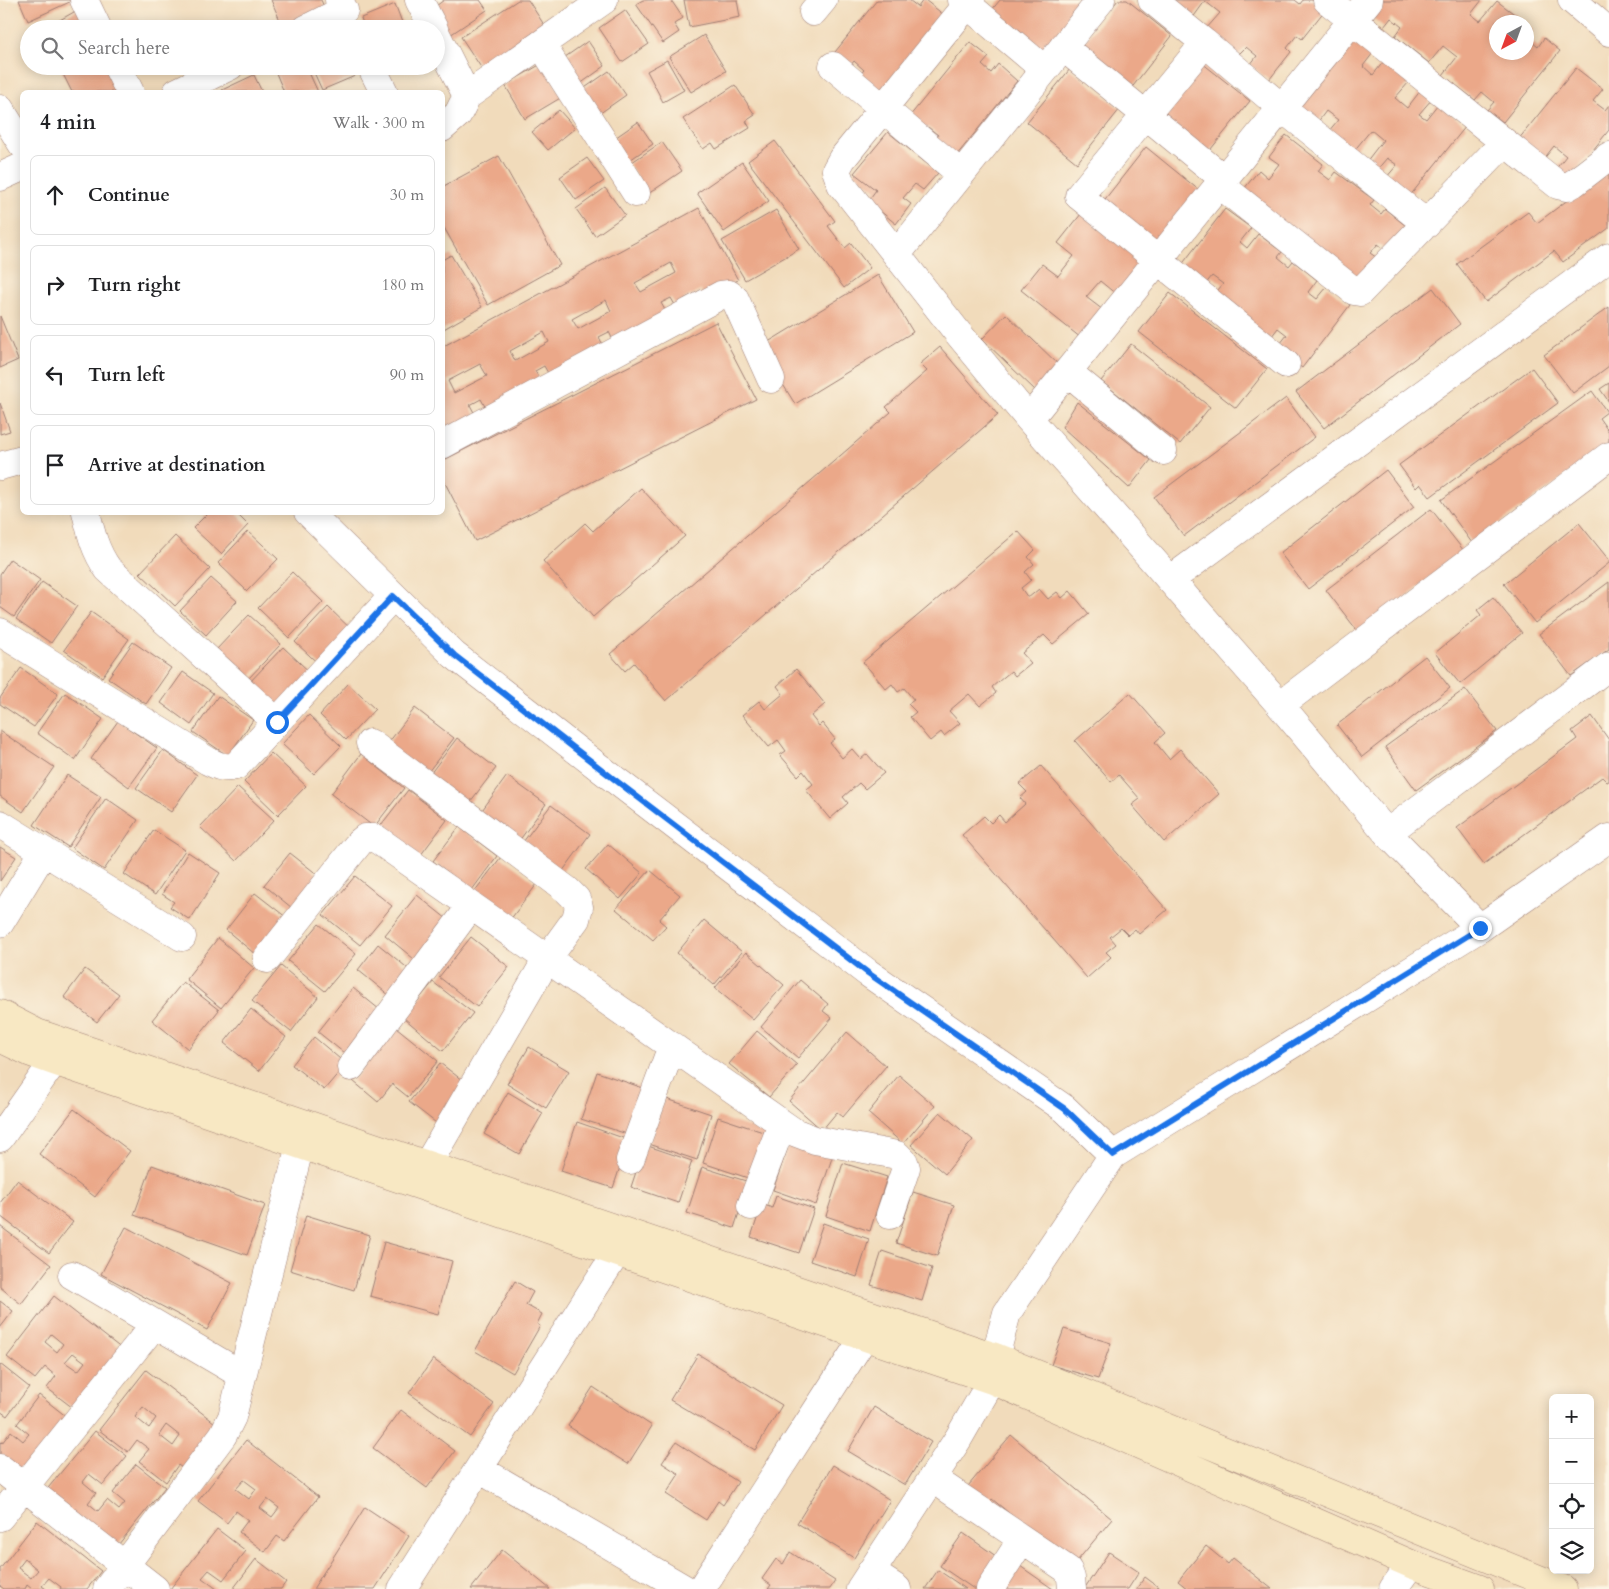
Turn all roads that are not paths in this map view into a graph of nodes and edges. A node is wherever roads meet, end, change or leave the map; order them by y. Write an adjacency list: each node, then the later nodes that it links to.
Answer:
1 (84, 0): 11 (street)
2 (420, 0): 13 (street)
3 (604, 0): 16 (street)
4 (1101, 0): 17 (street)
5 (1152, 0): 15 (street)
6 (1327, 0): 9 (street)
7 (1572, 0): 14 (street)
8 (966, 1): 20 (street); 28 (street)
9 (1361, 10): 29 (street); 34 (street)
10 (345, 13): 12 (street)
11 (94, 20)
12 (328, 20)
13 (430, 20)
14 (1609, 32)
15 (1205, 43): 29 (street); 31 (street)
16 (541, 44): 27 (street); 40 (street)
17 (1063, 47): 20 (street); 31 (street)
18 (445, 52): 27 (street)
19 (833, 66): 28 (street)
20 (1045, 70): 37 (street)
21 (122, 75): 24 (street)
22 (212, 75): 25 (street)
23 (376, 75): 26 (street)
24 (129, 90)
25 (181, 90)
26 (383, 90)
27 (467, 96): 32 (street)
28 (883, 108): 37 (street); 42 (street)
29 (1282, 108): 39 (street); 41 (street)
30 (0, 109): 33 (street)
31 (1146, 116): 39 (street); 44 (street)
32 (445, 125)
33 (20, 141)
34 (1504, 143): 35 (street); 41 (street)
35 (1609, 156)
36 (20, 168): 38 (street)
37 (961, 174): 42 (street)
38 (0, 177)
39 (1221, 182): 41 (street); 44 (street)
40 (636, 193)
41 (1427, 224)
42 (897, 254): 48 (street)
43 (1609, 257): 56 (street)
44 (1158, 261): 45 (street); 46 (street)
45 (1286, 364)
46 (1068, 372): 48 (street); 50 (street)
47 (771, 379): 49 (street)
48 (1029, 419): 56 (street)
49 (445, 443)
50 (1163, 451)
51 (1609, 456): 60 (street)
52 (20, 461): 53 (street)
53 (0, 466)
54 (87, 515): 61 (street)
55 (314, 515): 57 (street)
56 (1170, 580): 60 (street)
57 (393, 596): 61 (street); 81 (street)
58 (0, 632): 61 (street)
59 (1609, 666): 64 (street)
60 (1280, 704): 64 (street)
61 (277, 722)
62 (370, 743): 72 (street)
63 (0, 824): 66 (street)
64 (1387, 834): 69 (street)
65 (1609, 838): 69 (street)
66 (44, 851): 68 (street); 70 (street)
67 (471, 906): 71 (street); 72 (street); 77 (street)
68 (0, 923)
69 (1480, 928): 81 (street)
70 (182, 937)
71 (267, 959)
72 (547, 959): 75 (street); 83 (street)
73 (0, 1014): 83 (main road)
74 (0, 1038): 76 (main road)
75 (672, 1046): 78 (street); 82 (street)
76 (54, 1061): 79 (street); 80 (main road)
77 (350, 1067)
78 (782, 1124): 84 (street); 85 (street)
79 (0, 1138)
80 (300, 1145): 86 (main road); 91 (street)
81 (1113, 1155): 90 (street)
82 (630, 1160)
83 (427, 1165): 90 (main road)
84 (751, 1206)
85 (890, 1215)
86 (617, 1252): 89 (main road); 93 (street)
87 (72, 1275): 88 (street)
88 (155, 1324): 91 (street); 95 (street)
89 (865, 1336): 90 (main road); 105 (street)
90 (994, 1368): 94 (street); 98 (main road); 111 (main road)
91 (242, 1375): 99 (street)
92 (0, 1468): 95 (street)
93 (479, 1469): 103 (street); 104 (street)
94 (932, 1478): 97 (street); 100 (street)
95 (24, 1487): 96 (street); 99 (street)
96 (0, 1517)
97 (1022, 1539): 107 (street); 108 (street)
98 (1411, 1564): 109 (street); 110 (main road)
99 (125, 1566): 101 (street); 102 (street)
100 (865, 1580): 106 (street)
101 (107, 1589)
102 (155, 1589)
103 (402, 1589)
104 (685, 1589)
105 (701, 1589)
106 (897, 1589)
107 (990, 1589)
108 (1072, 1589)
109 (1393, 1589)
110 (1480, 1589)
111 (1563, 1589)

